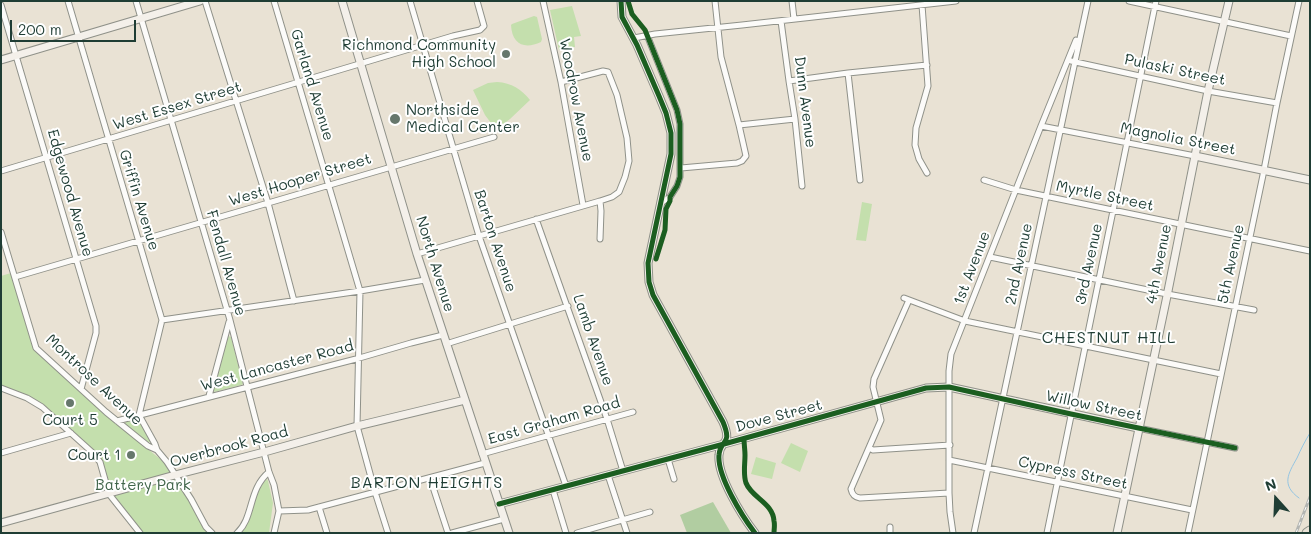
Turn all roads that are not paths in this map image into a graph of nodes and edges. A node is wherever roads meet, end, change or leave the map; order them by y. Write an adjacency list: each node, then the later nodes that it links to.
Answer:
1 (68, 1): 28 (street, Griffin Avenue)
2 (136, 1): 21 (street, Fendall Avenue)
3 (200, 1): 21 (street)
4 (205, 1): 42 (street)
5 (274, 1): 40 (street, Garland Avenue)
6 (342, 1): 34 (street, North Avenue)
7 (410, 1): 30 (street, Barton Avenue)
8 (477, 1): 30 (street, West Essex Street)
9 (543, 1): 39 (street, Woodrow Avenue)
10 (620, 1): 29 (street)
11 (715, 1): 25 (street)
12 (792, 1): 22 (street)
13 (956, 1): 20 (street)
14 (1088, 1): 33 (street, 2nd Avenue)
15 (1129, 1): 18 (street)
16 (1229, 1): 24 (street, 4th Avenue)
17 (1299, 1): 27 (street, 5th Avenue)
18 (1156, 4): 24 (street); 37 (street, 3rd Avenue)
19 (1, 5): 31 (street, Edgewood Avenue)
20 (922, 5): 22 (street); 35 (street)
21 (141, 19): 28 (street); 45 (street, Fendall Avenue)
22 (794, 19): 23 (street)
23 (782, 21): 25 (street); 38 (street, Dunn Avenue)
24 (1224, 22): 27 (street); 41 (street, 4th Avenue)
25 (718, 28): 26 (street); 46 (street)
26 (647, 35): 29 (street); 56 (street)
27 (1291, 36): 43 (street, 5th Avenue)
28 (78, 37): 31 (street); 50 (street, Griffin Avenue)
29 (634, 38): 69 (street)
30 (423, 46): 34 (street, West Essex Street); 52 (street, Barton Avenue)
31 (16, 55): 32 (street); 54 (street, Edgewood Avenue)
32 (1, 60)
33 (1071, 61): 37 (street, Pulaski Street); 47 (street, 1st Avenue); 48 (street, 2nd Avenue)
34 (360, 65): 40 (street, West Essex Street); 55 (street, North Avenue)
35 (927, 65): 36 (street); 59 (street)
36 (848, 73): 38 (street); 60 (street)
37 (1141, 76): 41 (street, Pulaski Street); 51 (street, 3rd Avenue)
38 (789, 81): 44 (street, Dunn Avenue)
39 (561, 82): 67 (street); 70 (street, Woodrow Avenue)
40 (298, 83): 42 (street, West Essex Street); 63 (street, Garland Avenue)
41 (1208, 91): 43 (street, Pulaski Street); 53 (street, 4th Avenue)
42 (236, 101): 45 (street, West Essex Street); 68 (street)
43 (1277, 103): 58 (street, 5th Avenue)
44 (795, 119): 46 (street); 64 (street, Dunn Avenue)
45 (171, 121): 50 (street, West Essex Street); 73 (street, Fendall Avenue)
46 (739, 125): 56 (street)
47 (1041, 126): 48 (street, Magnolia Street); 65 (street, 1st Avenue)
48 (1060, 130): 51 (street, Magnolia Street); 66 (street, 2nd Avenue)
49 (494, 137): 52 (street, West Hooper Street)
50 (108, 140): 54 (street, West Essex Street); 79 (street, Griffin Avenue)
51 (1127, 143): 53 (street, Magnolia Street); 71 (street, 3rd Avenue)
52 (453, 148): 55 (street, West Hooper Street); 76 (street, Barton Avenue)
53 (1195, 156): 58 (street, Magnolia Street); 74 (street, 4th Avenue)
54 (46, 158): 57 (street, West Essex Street); 83 (street, Edgewood Avenue)
55 (392, 166): 63 (street, West Hooper Street); 81 (street, North Avenue)
56 (681, 168): 69 (street)
57 (1, 171)
58 (1264, 171): 62 (street, Magnolia Street); 77 (street, 5th Avenue)
59 (927, 173)
60 (860, 180)
61 (984, 180): 65 (street, Myrtle Street)
62 (1310, 180)
63 (329, 185): 68 (street, West Hooper Street); 88 (street, Garland Avenue)
64 (802, 186)
65 (1016, 190): 66 (street, Myrtle Street); 82 (street, 1st Avenue)
66 (1046, 196): 71 (street, Myrtle Street); 84 (street, 2nd Avenue)
67 (600, 201): 70 (street); 78 (street)
68 (268, 203): 73 (street, West Hooper Street); 90 (street)
69 (661, 203): 124 (street)
70 (583, 205): 72 (street)
71 (1114, 211): 74 (street, Myrtle Street); 87 (street, 3rd Avenue)
72 (536, 219): 76 (street); 91 (street, Lamb Avenue)
73 (201, 222): 79 (street, West Hooper Street); 93 (street, Fendall Avenue)
74 (1181, 224): 77 (street, Myrtle Street); 89 (street, 4th Avenue)
75 (1, 232): 85 (street, Montrose Avenue)
76 (479, 236): 81 (street); 98 (street, Barton Avenue)
77 (1249, 238): 80 (street, Myrtle Street); 92 (street, 5th Avenue)
78 (600, 239)
79 (138, 241): 83 (street, West Hooper Street); 95 (street, Griffin Avenue)
80 (1310, 251)
81 (417, 254): 86 (street, North Avenue)
82 (990, 257): 84 (street); 97 (street, 1st Avenue)
83 (76, 259): 85 (street, West Hooper Street); 109 (street, Edgewood Avenue)
84 (1031, 266): 87 (street); 99 (street, 2nd Avenue)
85 (14, 277): 109 (street, Montrose Avenue)
86 (425, 280): 88 (street); 100 (street, North Avenue)
87 (1098, 280): 89 (street); 102 (street, 3rd Avenue)
88 (360, 291): 90 (street); 103 (street, Garland Avenue)
89 (1167, 294): 92 (street); 104 (street, 4th Avenue)
90 (294, 300): 93 (street)
91 (568, 306): 98 (street); 117 (street, Lamb Avenue)
92 (1235, 307): 94 (street); 105 (street, 5th Avenue)
93 (227, 310): 95 (street); 96 (street, Fendall Avenue)
94 (1254, 310)
95 (162, 320): 116 (street)
96 (230, 320): 106 (street, Fendall Avenue); 110 (street)
97 (965, 320): 99 (street); 107 (street, 1st Avenue); 113 (street)
98 (510, 323): 101 (street); 122 (street, Barton Avenue)
99 (1017, 332): 102 (street); 111 (street, 2nd Avenue)
100 (443, 335): 101 (street, North Avenue); 103 (street, West Lancaster Road)
101 (446, 344): 112 (street, North Avenue)
102 (1085, 345): 104 (street); 115 (street, 3rd Avenue)
103 (358, 358): 106 (street, West Lancaster Road); 119 (street, Garland Avenue)
104 (1153, 360): 105 (street); 120 (street, 4th Avenue)
105 (1221, 374): 123 (street, 5th Avenue)
106 (247, 387): 110 (street, West Lancaster Road); 129 (street, Fendall Avenue)
107 (949, 387): 111 (street, Willow Street); 113 (street, Dove Street); 125 (street, 1st Avenue)
108 (1, 388): 121 (street)
109 (81, 389): 118 (street, Montrose Avenue)
110 (209, 396): 116 (street, West Lancaster Road)
111 (1003, 398): 115 (street, Willow Street); 135 (street, 2nd Avenue)
112 (466, 400): 119 (street, Overbrook Road); 131 (street, North Avenue)
113 (878, 402): 124 (street, Dove Street); 126 (street)
114 (633, 412): 117 (street, East Graham Road)
115 (1071, 414): 120 (street, Willow Street); 142 (street, 3rd Avenue)
116 (139, 415): 118 (street, West Lancaster Road); 128 (street)
117 (607, 419): 122 (street, East Graham Road); 136 (street, Lamb Avenue)
118 (117, 421): 128 (street, Montrose Avenue)
119 (357, 426): 129 (street, Overbrook Road); 145 (street, Garland Avenue)
120 (1138, 428): 123 (street, Willow Street); 148 (street, 4th Avenue)
121 (71, 433): 130 (street); 147 (street)
122 (549, 436): 131 (street, East Graham Road); 143 (street, Barton Avenue)
123 (1207, 442): 127 (street, Willow Street); 151 (street, 5th Avenue)
124 (724, 444): 132 (street, Dove Street); 169 (street)
125 (950, 445): 126 (street); 133 (street, 1st Avenue)
126 (869, 448): 146 (street)
127 (1235, 448)
128 (157, 450): 138 (street)
129 (264, 452): 137 (street, Fendall Avenue); 138 (street, Overbrook Road)
130 (1, 453)
131 (482, 454): 134 (street, North Avenue)
132 (668, 459): 136 (street, Dove Street); 141 (street)
133 (949, 460): 135 (street, Cypress Street); 146 (street, 1st Avenue)
134 (485, 463): 140 (street); 149 (street, North Avenue)
135 (988, 467): 142 (street, Cypress Street); 171 (street, 2nd Avenue)
136 (623, 471): 139 (street, Dove Street)
137 (269, 472): 152 (street, Fendall Avenue); 160 (street)
138 (176, 475): 147 (street, Overbrook Road); 159 (street)
139 (608, 475): 143 (street, Dove Street); 155 (street)
140 (430, 478): 145 (street); 164 (street)
141 (674, 479)
142 (1058, 482): 148 (street, Cypress Street); 172 (street, 3rd Avenue)
143 (566, 486): 144 (street, Dove Street)
144 (552, 490): 149 (street, Dove Street); 166 (street)
145 (375, 492): 150 (street); 163 (street, Garland Avenue)
146 (949, 493): 157 (street, 1st Avenue)
147 (109, 494): 156 (street, Overbrook Road); 158 (street)
148 (1124, 496): 151 (street, Cypress Street); 173 (street, 4th Avenue)
149 (499, 504): 154 (street, North Avenue)
150 (319, 507): 152 (street); 162 (street)
151 (1192, 510): 174 (street, 5th Avenue)
152 (279, 511): 161 (street, Fendall Avenue)
153 (650, 512): 155 (street)
154 (504, 519): 164 (street); 165 (street, North Avenue)
155 (622, 519): 167 (street); 168 (street)
156 (1, 523)
157 (953, 532): 170 (street)
158 (140, 533)
159 (212, 533)
160 (237, 533)
161 (274, 533)
162 (327, 533)
163 (388, 533)
164 (450, 533)
165 (508, 533)
166 (566, 533)
167 (577, 533)
168 (627, 533)
169 (756, 533)
170 (959, 533)
171 (974, 533)
172 (1047, 533)
173 (1117, 533)
174 (1188, 533)

